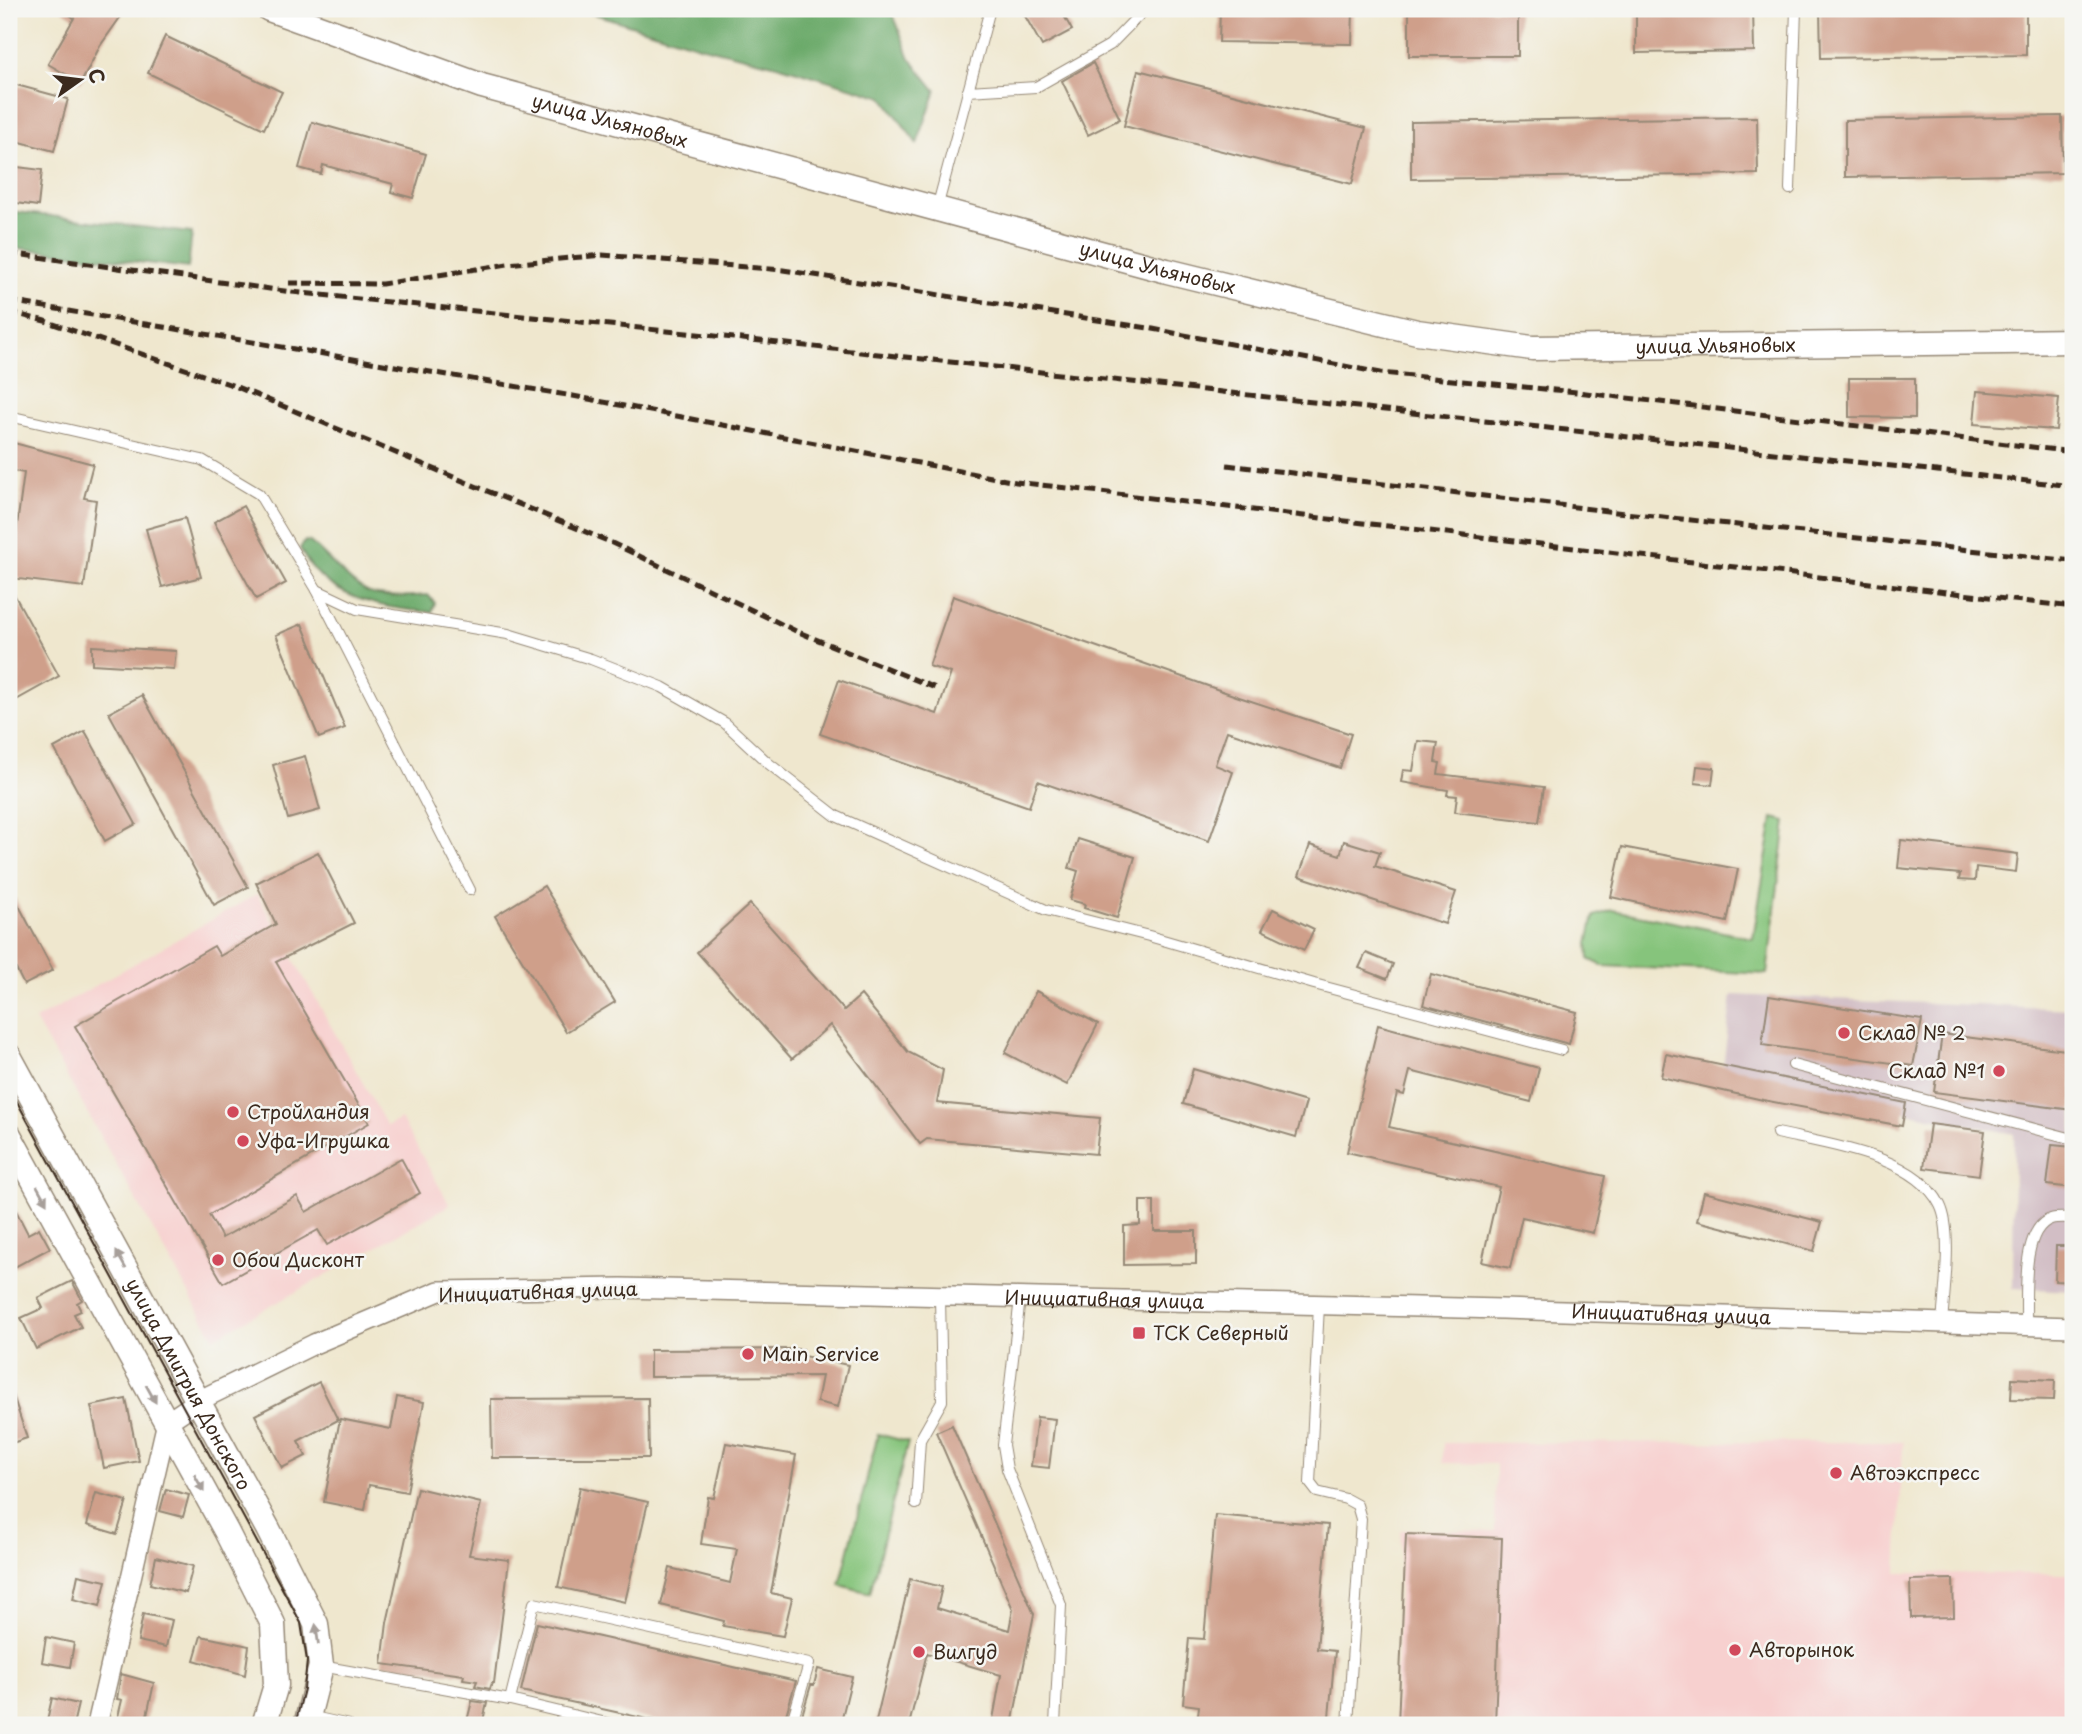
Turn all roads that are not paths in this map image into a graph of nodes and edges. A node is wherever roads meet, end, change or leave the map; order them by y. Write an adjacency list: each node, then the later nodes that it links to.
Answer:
1 (269, 9): 7 (street, улица Ульяновых)
2 (990, 9): 5 (lane)
3 (1145, 9): 5 (lane)
4 (1796, 9): 6 (lane)
5 (968, 91): 7 (lane)
6 (1790, 189)
7 (937, 210): 8 (street, улица Ульяновых)
8 (2073, 341)
9 (9, 416): 10 (lane)
10 (317, 590): 11 (lane); 12 (lane)
11 (470, 890)
12 (1562, 1051)
13 (9, 1056): 25 (street, улица Дмитрия Донского, one-way to 13)
14 (1793, 1065): 17 (lane)
15 (1777, 1133): 22 (lane)
16 (9, 1135): 26 (street, улица Дмитрия Донского, one-way to 26)
17 (2073, 1139)
18 (2073, 1218): 23 (lane)
19 (940, 1297): 20 (street, Инициативная улица); 25 (street, Инициативная улица); 27 (lane)
20 (1020, 1298): 21 (street, Инициативная улица); 36 (lane)
21 (1319, 1305): 22 (street, Инициативная улица); 37 (lane)
22 (1942, 1323): 23 (street, Инициативная улица)
23 (2026, 1325): 24 (street, Инициативная улица)
24 (2073, 1327)
25 (198, 1401): 26 (street, Инициативная улица); 28 (street, улица Дмитрия Донского, one-way to 25)
26 (167, 1422): 31 (street); 32 (street, улица Дмитрия Донского, one-way to 32)
27 (916, 1504)
28 (321, 1666): 29 (lane); 30 (street, улица Дмитрия Донского)
29 (509, 1700): 34 (lane); 35 (lane)
30 (308, 1721): 33 (lane)
31 (97, 1725)
32 (264, 1725)
33 (349, 1725)
34 (615, 1725)
35 (791, 1725)
36 (1055, 1725)
37 (1348, 1725)

